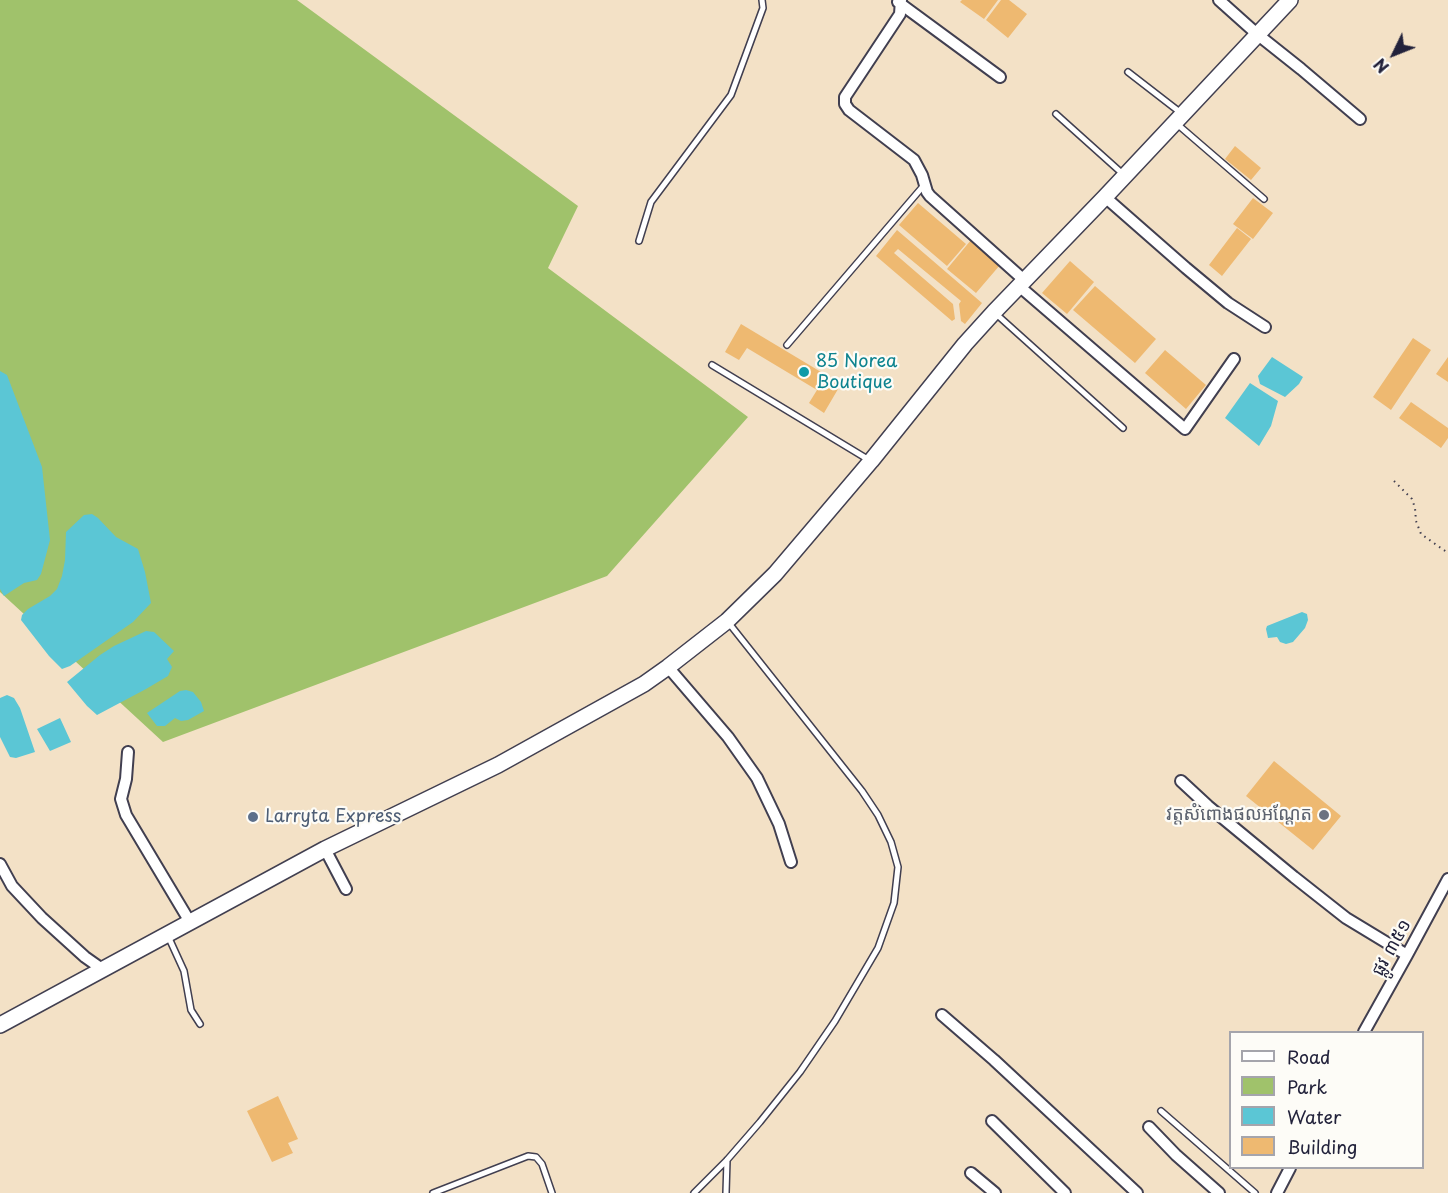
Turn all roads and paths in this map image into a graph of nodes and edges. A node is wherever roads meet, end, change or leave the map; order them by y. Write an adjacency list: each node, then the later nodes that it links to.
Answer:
1 (762, 0): 15 (lane)
2 (1219, 0): 5 (street)
3 (1290, 0): 5 (street)
4 (899, 1): 7 (street); 12 (street)
5 (1257, 34): 9 (street); 10 (street)
6 (1128, 72): 9 (lane)
7 (1000, 77)
8 (1056, 114): 11 (lane)
9 (1179, 118): 11 (street); 14 (lane)
10 (1360, 119)
11 (1125, 176): 13 (street)
12 (925, 184): 16 (street); 19 (lane)
13 (1105, 197): 16 (street); 18 (street)
14 (1264, 199)
15 (639, 241)
16 (1022, 283): 17 (street); 20 (street)
17 (994, 312): 22 (lane); 23 (street)
18 (1265, 327)
19 (787, 345)
20 (1234, 359)
21 (712, 365): 23 (lane)
22 (1123, 428)
23 (871, 460): 26 (street)
24 (1394, 481): 25 (path)
25 (1448, 553)
26 (727, 621): 27 (street); 48 (lane)
27 (668, 667): 30 (street); 31 (street)
28 (128, 752): 37 (street)
29 (1181, 781): 39 (street)
30 (325, 849): 34 (street); 37 (street)
31 (791, 862)
32 (0, 864): 40 (street)
33 (1448, 879): 35 (street, ផ្លូវ ៣៥១)
34 (346, 889)
35 (1437, 898): 36 (street); 39 (street, ផ្លូវ ៣៥១)
36 (1448, 904)
37 (190, 922): 38 (street)
38 (167, 934): 40 (street); 42 (lane)
39 (1407, 955): 44 (street, ផ្លូវ ៣៥១)
40 (102, 969): 43 (street)
41 (942, 1015): 57 (street)
42 (200, 1024)
43 (0, 1025)
44 (1365, 1031)
45 (1161, 1111): 59 (lane)
46 (992, 1121): 56 (street)
47 (1149, 1128): 58 (street)
48 (727, 1160): 53 (lane); 54 (lane)
49 (1289, 1169): 60 (street)
50 (971, 1173): 55 (street)
51 (433, 1193): 52 (lane)
52 (552, 1193)
53 (694, 1193)
54 (726, 1193)
55 (994, 1193)
56 (1065, 1193)
57 (1137, 1193)
58 (1219, 1193)
59 (1255, 1193)
60 (1277, 1193)

